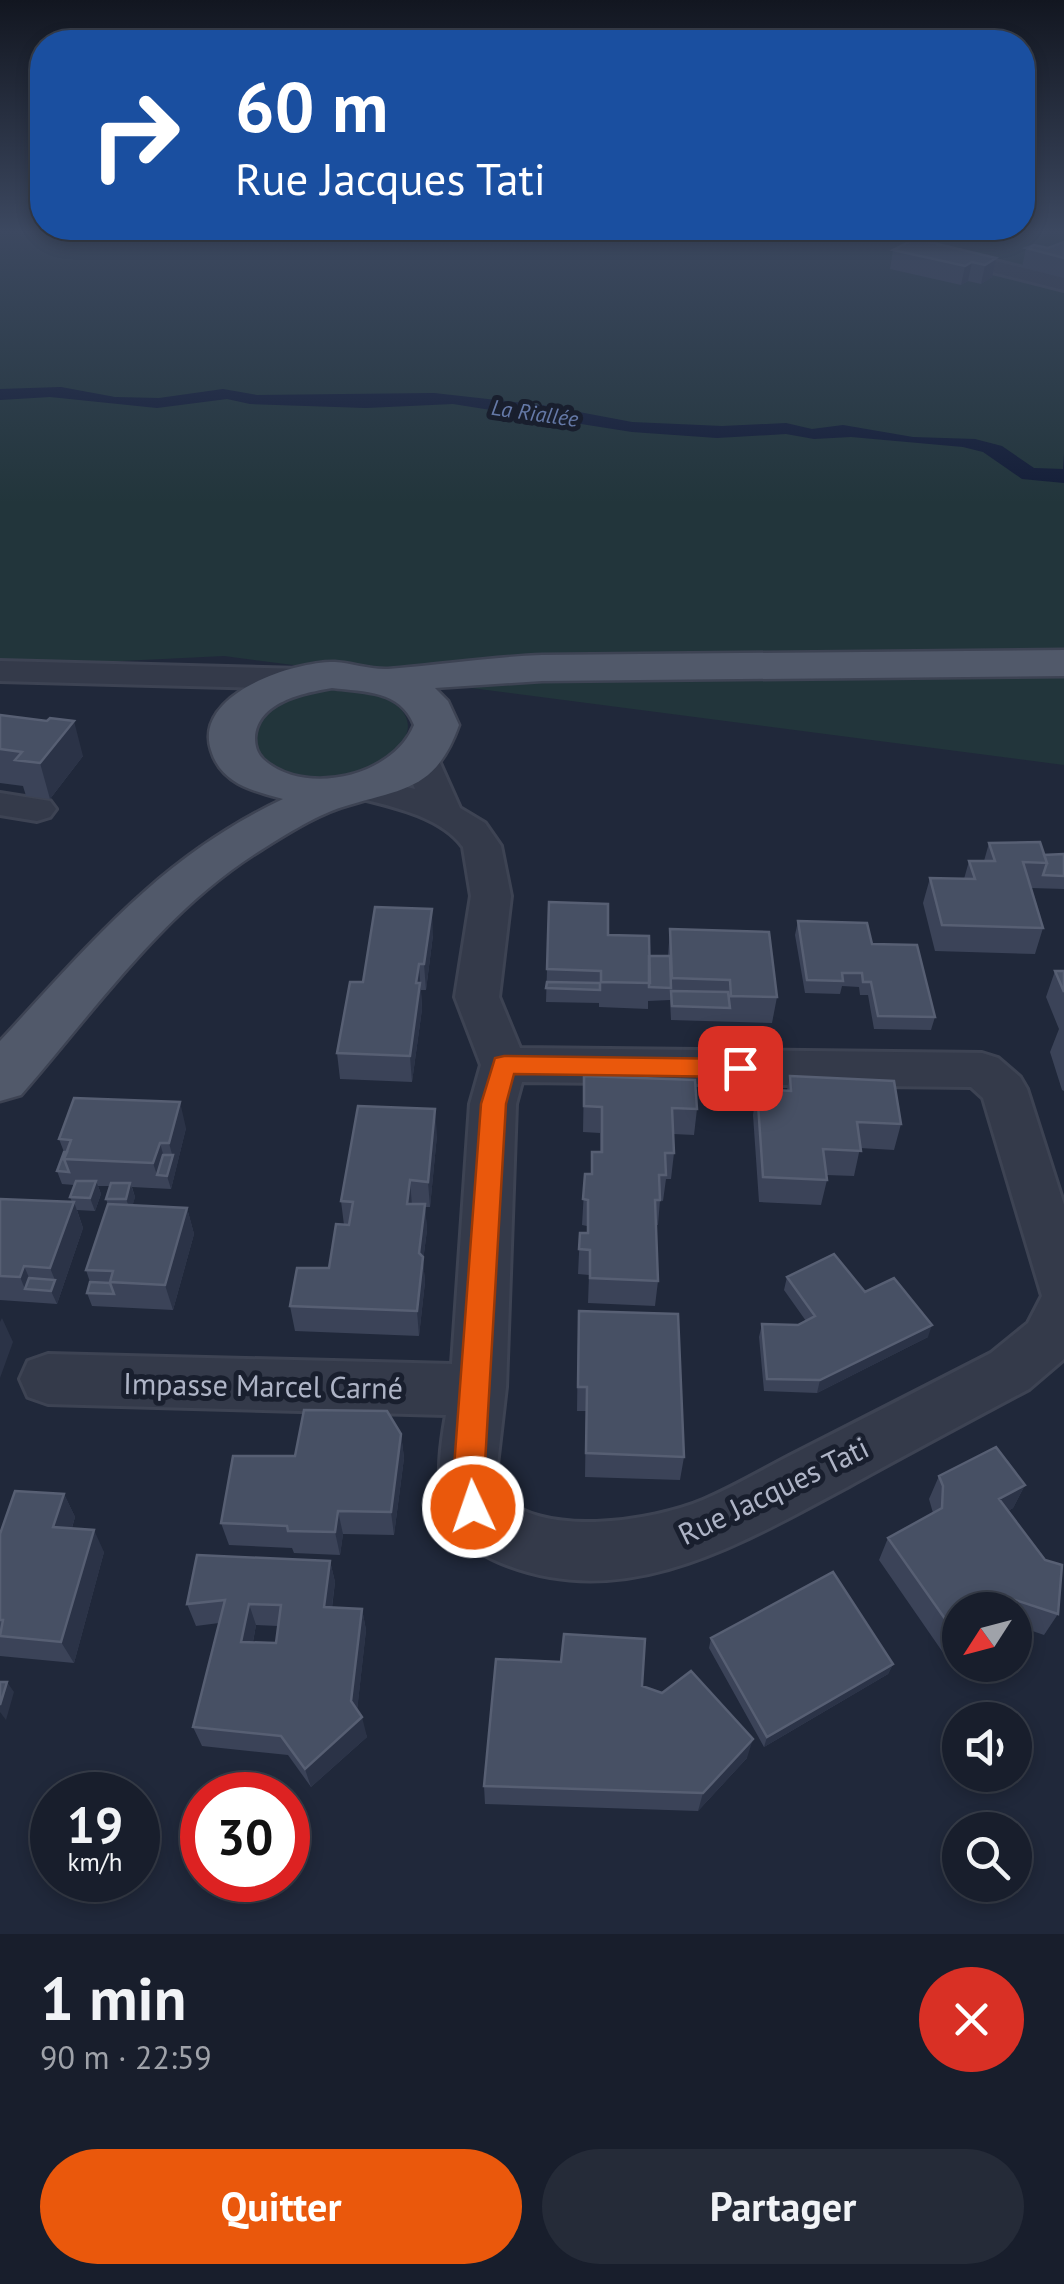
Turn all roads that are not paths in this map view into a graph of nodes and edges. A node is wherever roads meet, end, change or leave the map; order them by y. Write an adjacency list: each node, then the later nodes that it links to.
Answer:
1 (1064, 663): 2 (main road)
2 (542, 668): 6 (main road); 8 (main road)
3 (0, 671): 4 (street)
4 (170, 674): 5 (street); 7 (street)
5 (302, 680): 6 (main road); 7 (main road)
6 (391, 681): 8 (main road)
7 (244, 710): 9 (main road)
8 (430, 745): 10 (main road); 11 (street)
9 (241, 764): 10 (main road); 12 (main road)
10 (350, 790): 11 (street); 12 (main road)
11 (444, 814): 13 (street)
12 (202, 867): 14 (main road)
13 (504, 1065): 15 (street); 18 (street, Rue Jacques Tati)
14 (0, 1080)
15 (1064, 1287)
16 (1064, 1306): 18 (street, Rue Jacques Tati)
17 (48, 1380): 18 (street, Impasse Marcel Carné)
18 (477, 1390)

